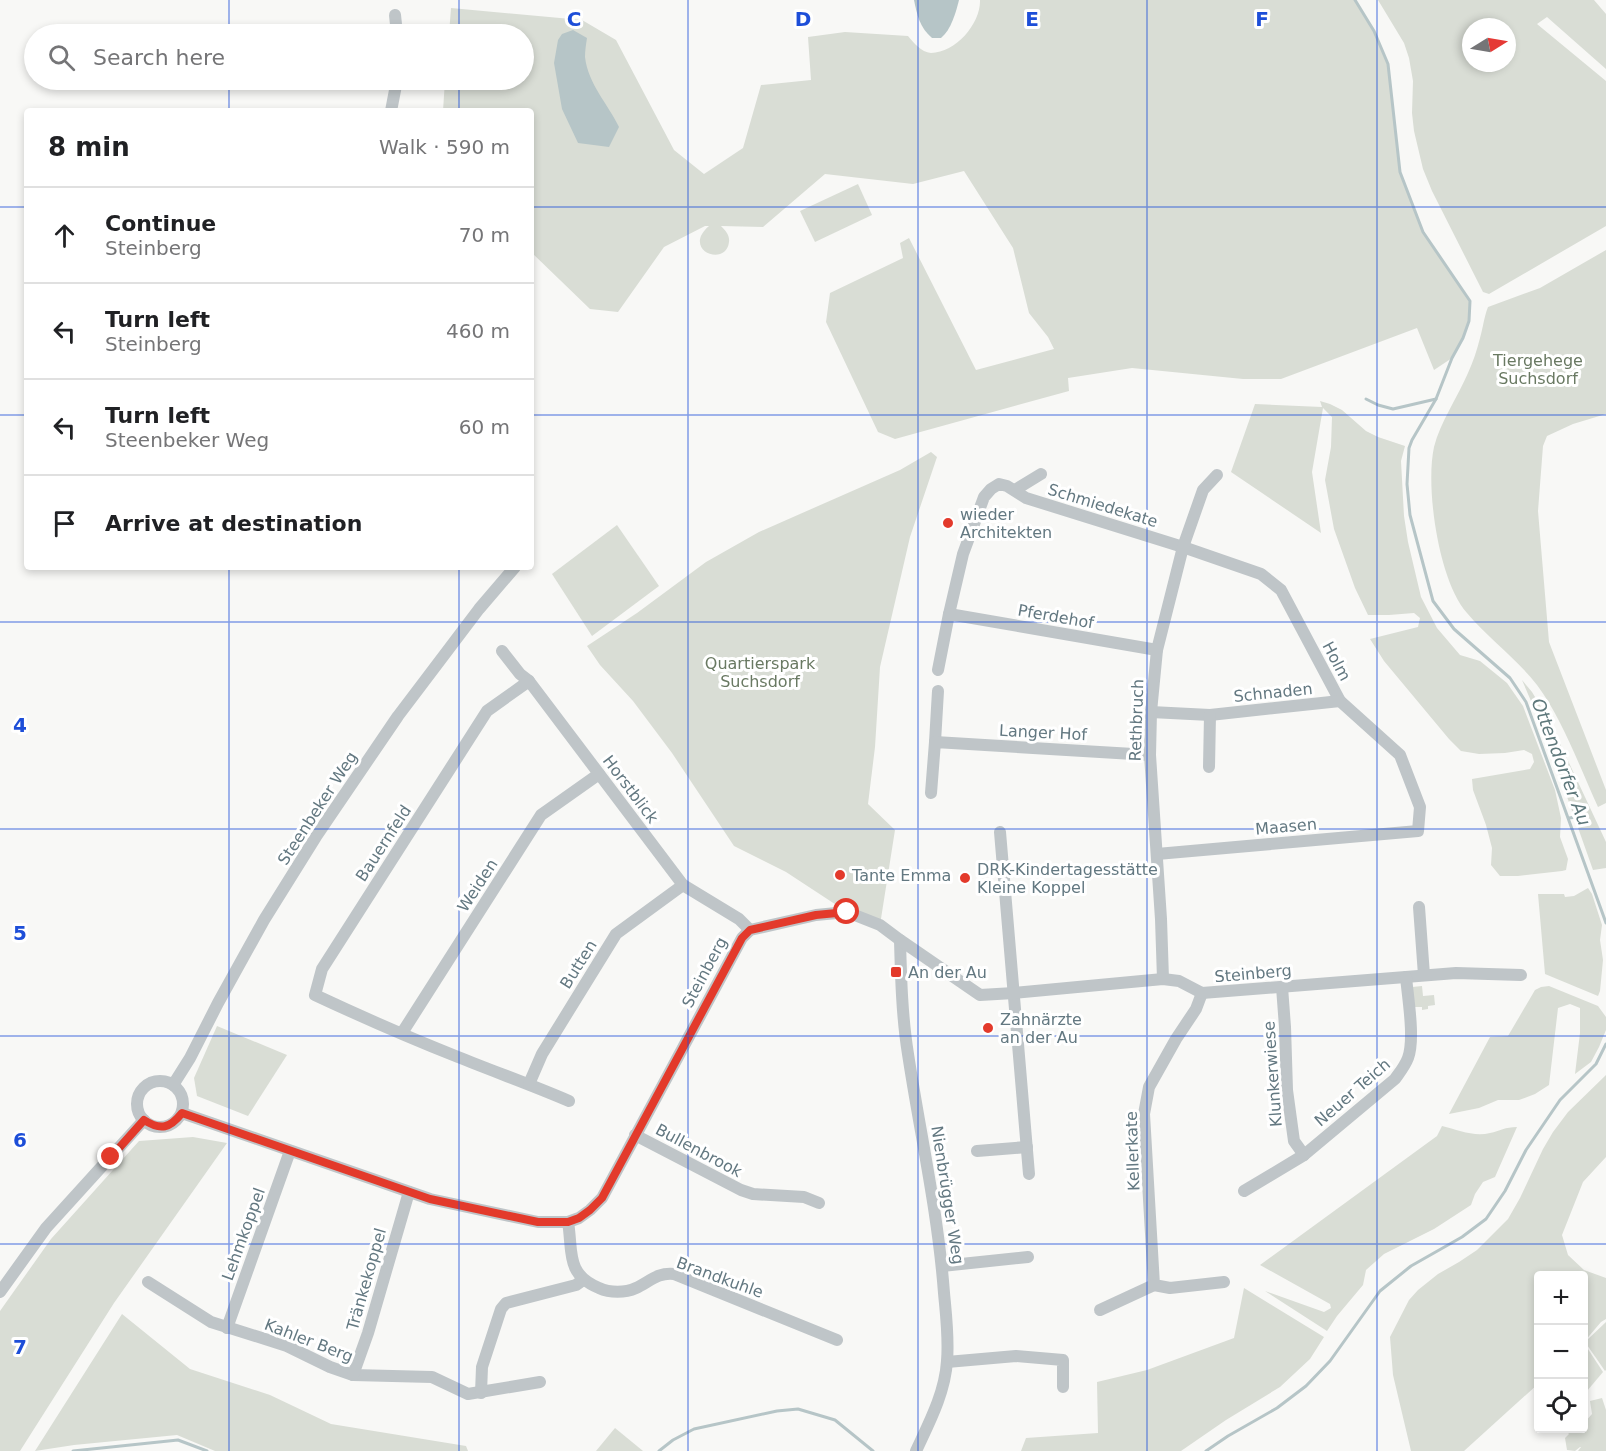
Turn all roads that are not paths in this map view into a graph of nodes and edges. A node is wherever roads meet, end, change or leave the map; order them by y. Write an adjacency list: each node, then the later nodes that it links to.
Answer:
1 (395, 15): 2 (street)
2 (396, 24)
3 (395, 90): 4 (street)
4 (392, 108)
5 (1041, 474): 7 (street, Schmiedekate)
6 (1216, 475): 8 (street, Rethbruch)
7 (1015, 490): 8 (street, Schmiedekate); 10 (street, Schmiedekate)
8 (1182, 547): 11 (street, Rethbruch); 16 (street, Holm)
9 (512, 570): 40 (street, Steenbeker Weg)
10 (949, 614): 11 (street, Pferdehof); 13 (street)
11 (1157, 650): 17 (street, Rethbruch)
12 (502, 651): 14 (street, Horstblick)
13 (938, 670)
14 (529, 681): 22 (street, Horstblick); 38 (street, Bauernfeld)
15 (938, 691): 19 (street)
16 (1340, 701): 18 (street, Schnaden); 24 (street, Holm)
17 (1150, 712): 18 (street, Schnaden); 20 (street, Rethbruch)
18 (1210, 715): 21 (street)
19 (935, 742): 20 (street, Langer Hof); 23 (street)
20 (1150, 754): 26 (street, Rethbruch)
21 (1209, 767)
22 (599, 774): 27 (street, Horstblick); 38 (street, Weiden)
23 (931, 793)
24 (1418, 831): 26 (street, Maasen)
25 (1000, 832): 36 (street)
26 (1157, 854): 34 (street, Rethbruch)
27 (683, 885): 29 (street, Horstblick); 39 (street, Butten)
28 (1419, 907): 31 (street)
29 (750, 930): 30 (street, Steinberg); 44 (street, Steinberg)
30 (900, 940): 36 (street, Steinberg); 55 (street, Nienbrügger Weg)
31 (1424, 975): 32 (street, Steinberg); 33 (street, Steinberg)
32 (1521, 975)
33 (1406, 977): 35 (street, Steinberg); 48 (street, Neuer Teich)
34 (1163, 979): 36 (street, Steinberg); 37 (street, Steinberg)
35 (1282, 987): 37 (street, Steinberg); 48 (street, Klunkerwiese)
36 (1014, 993): 45 (street)
37 (1202, 993): 59 (street, Kellerkate)
38 (402, 1033): 39 (street)
39 (529, 1084): 41 (street)
40 (173, 1085): 42 (street); 43 (street)
41 (569, 1101)
42 (182, 1113): 43 (street); 46 (street)
43 (144, 1120): 60 (street)
44 (636, 1135): 52 (street, Bullenbrook); 53 (street, Steinberg)
45 (1026, 1147): 47 (street); 49 (street)
46 (290, 1150): 51 (street); 62 (street, Lehmkoppel)
47 (977, 1151)
48 (1305, 1155): 50 (street, Neuer Teich)
49 (1029, 1174)
50 (1244, 1191)
51 (409, 1192): 53 (street); 65 (street, Tränkekoppel)
52 (819, 1203)
53 (568, 1222): 56 (street)
54 (1028, 1257): 55 (street)
55 (942, 1266): 64 (street, Nienbrügger Weg)
56 (583, 1280): 63 (street, Brandkuhle); 68 (street)
57 (148, 1282): 62 (street, Kahler Berg)
58 (1224, 1282): 59 (street)
59 (1154, 1285): 61 (street)
60 (0, 1292)
61 (1100, 1310)
62 (227, 1328): 65 (street, Kahler Berg)
63 (837, 1340)
64 (947, 1362): 67 (street); 69 (street, Nienbrügger Weg)
65 (353, 1375): 68 (street, Kahler Berg)
66 (540, 1382): 68 (street, Kahler Berg)
67 (1063, 1387)
68 (482, 1393)
69 (916, 1451)

